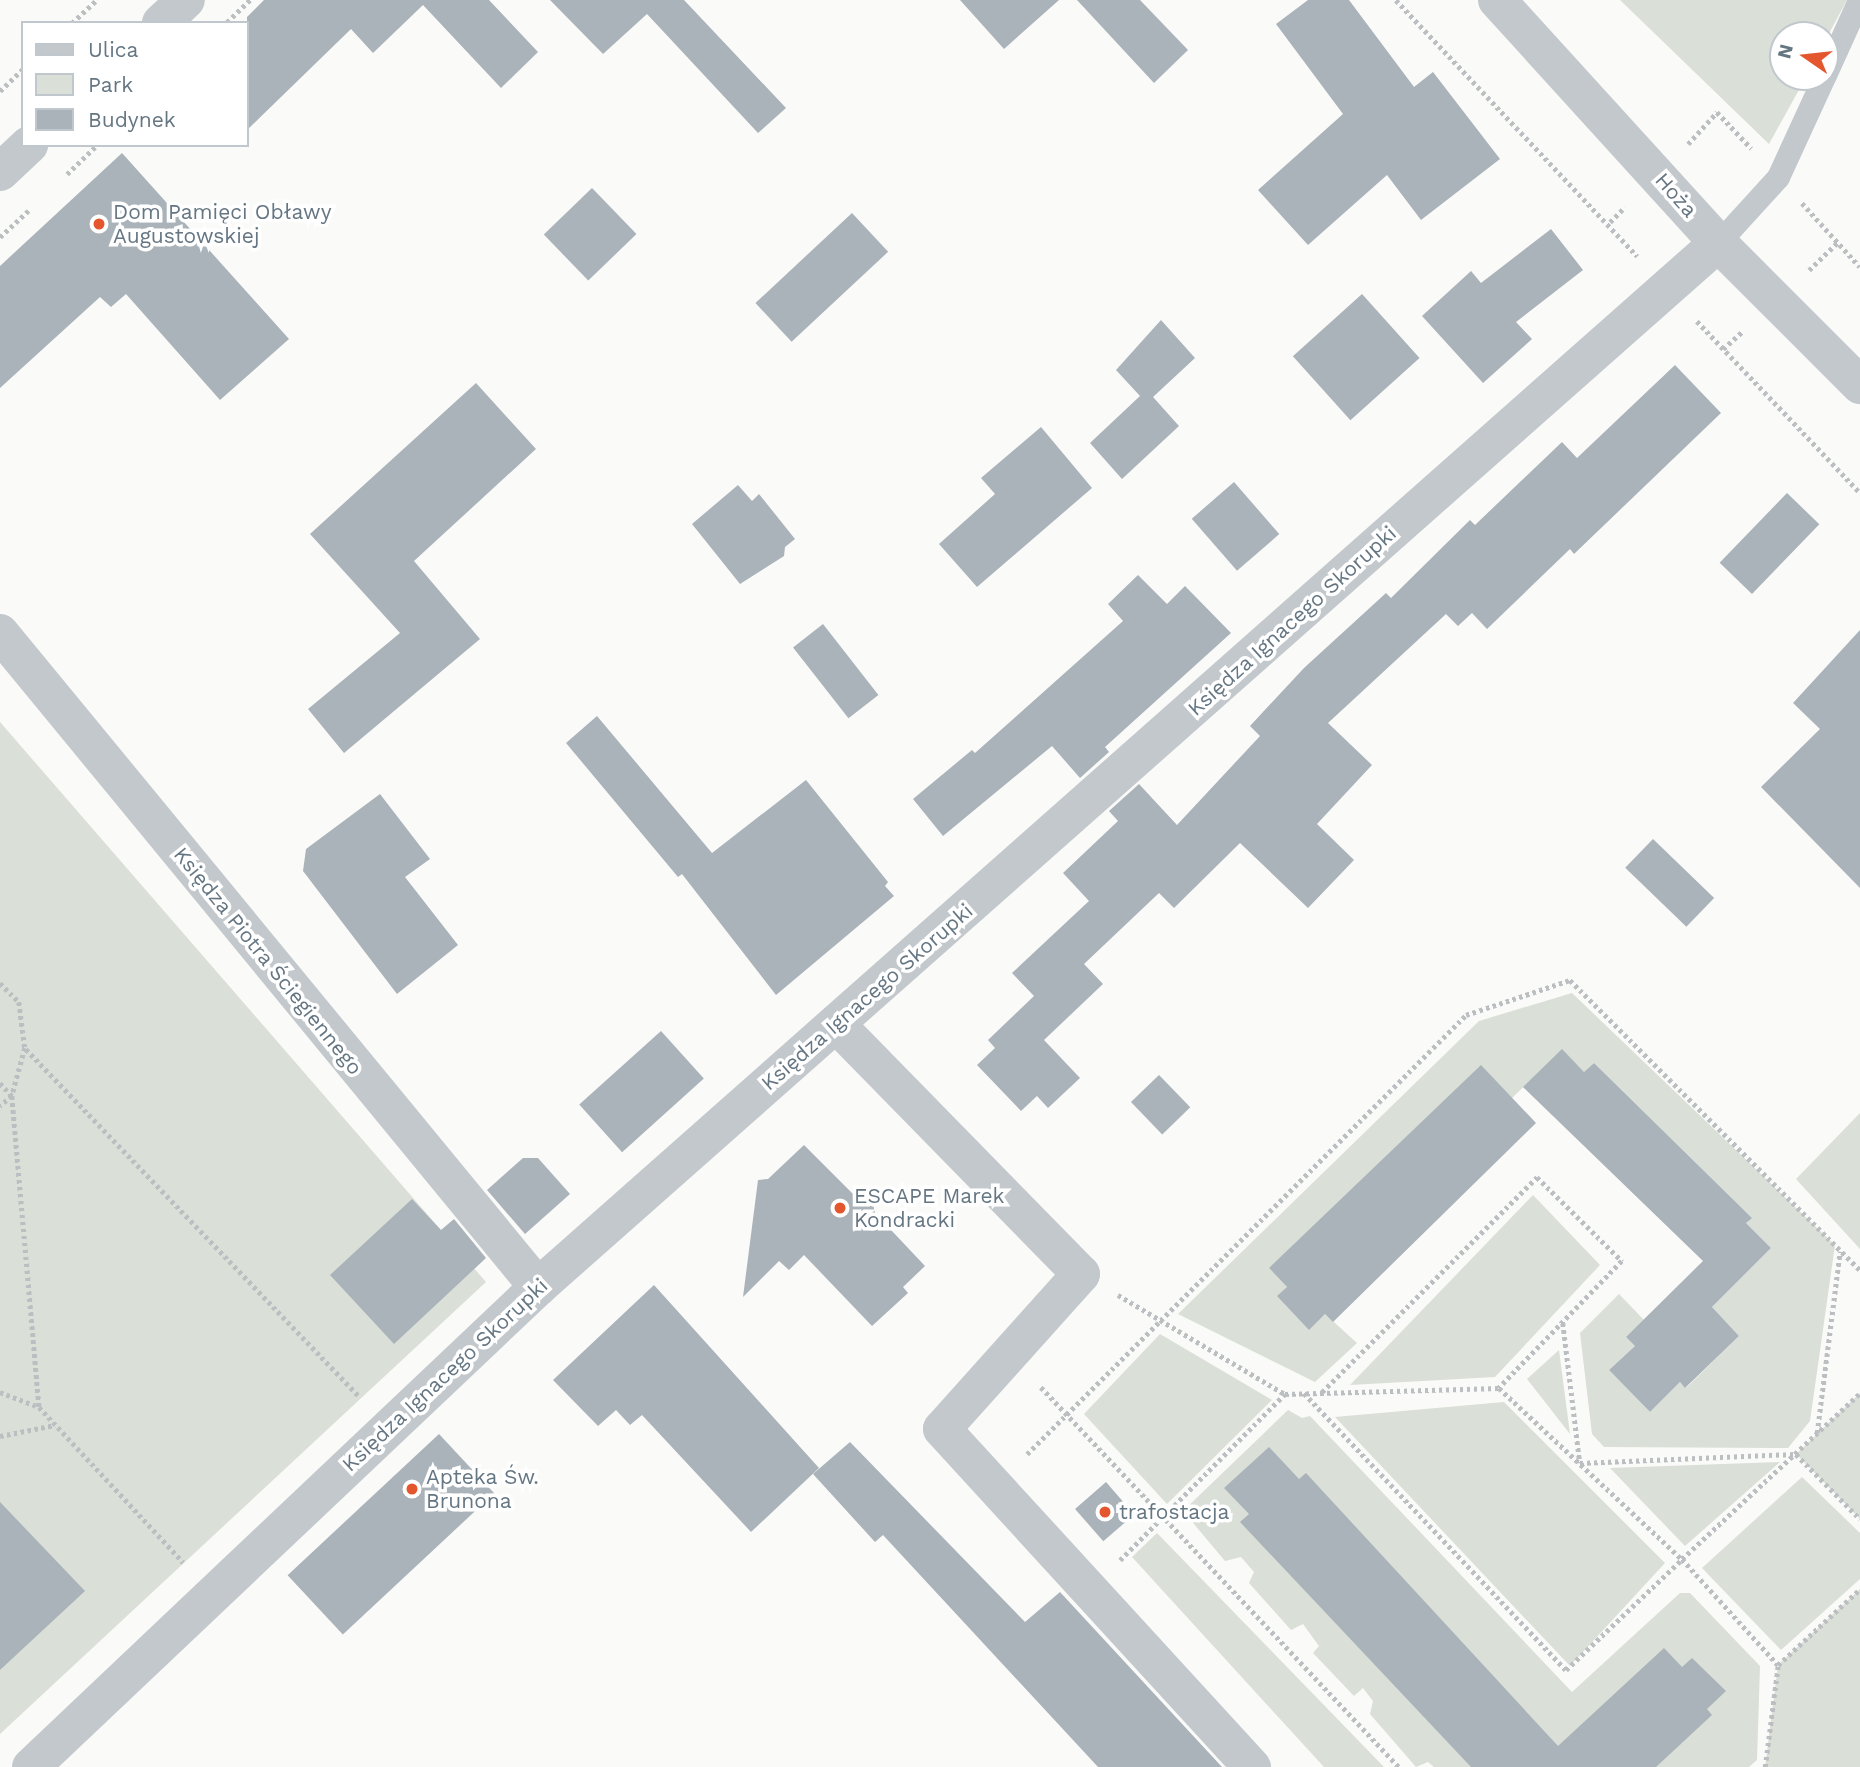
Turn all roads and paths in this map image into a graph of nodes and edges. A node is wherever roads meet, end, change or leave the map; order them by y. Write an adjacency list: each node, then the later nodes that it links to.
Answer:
1 (97, 0): 7 (path)
2 (186, 0): 8 (street)
3 (250, 0): 9 (path)
4 (1396, 0): 17 (path)
5 (1497, 0): 16 (street, Hoża)
6 (1859, 0): 10 (lane)
7 (74, 21)
8 (163, 21)
9 (228, 21)
10 (1839, 43)
11 (21, 71): 12 (path)
12 (0, 91)
13 (1817, 91): 16 (lane)
14 (27, 147): 15 (street)
15 (0, 172)
16 (1718, 243): 17 (street, Księdza Ignacego Skorupki); 18 (street, Hoża)
17 (1675, 305): 19 (path); 22 (street, Księdza Ignacego Skorupki)
18 (1860, 385)
19 (1860, 493)
20 (0, 633): 30 (street, Księdza Piotra Ściegiennego)
21 (0, 983): 23 (path)
22 (836, 1024): 29 (street); 30 (street, Księdza Ignacego Skorupki)
23 (25, 1048): 25 (path); 40 (path)
24 (0, 1083): 25 (path)
25 (12, 1096): 26 (path); 41 (path)
26 (0, 1106)
27 (1840, 1250): 28 (path); 31 (path); 44 (path)
28 (1860, 1270)
29 (1080, 1274): 31 (path); 33 (street)
30 (538, 1287): 56 (street, Księdza Ignacego Skorupki)
31 (1162, 1319): 39 (path); 42 (path)
32 (1563, 1322): 34 (path); 36 (path); 47 (path)
33 (1009, 1354): 42 (path); 48 (street)
34 (1500, 1388): 36 (path); 47 (path)
35 (0, 1392): 41 (path)
36 (1322, 1392): 37 (path)
37 (1304, 1393): 39 (path); 51 (path)
38 (1860, 1393): 44 (path)
39 (1285, 1394): 49 (path)
40 (360, 1396)
41 (39, 1407): 43 (path)
42 (1067, 1415): 48 (path); 49 (path)
43 (56, 1425): 45 (path); 52 (path)
44 (1816, 1435): 46 (path)
45 (0, 1436)
46 (1796, 1454): 47 (path); 50 (path); 51 (path)
47 (1580, 1463): 51 (path)
48 (994, 1486): 54 (street)
49 (1163, 1517): 54 (path); 58 (path)
50 (1860, 1519)
51 (1682, 1559): 55 (path)
52 (189, 1568)
53 (1860, 1589): 55 (path)
54 (1090, 1590): 57 (street)
55 (1778, 1665): 59 (path)
56 (32, 1767)
57 (1252, 1767)
58 (1399, 1767)
59 (1765, 1767)

